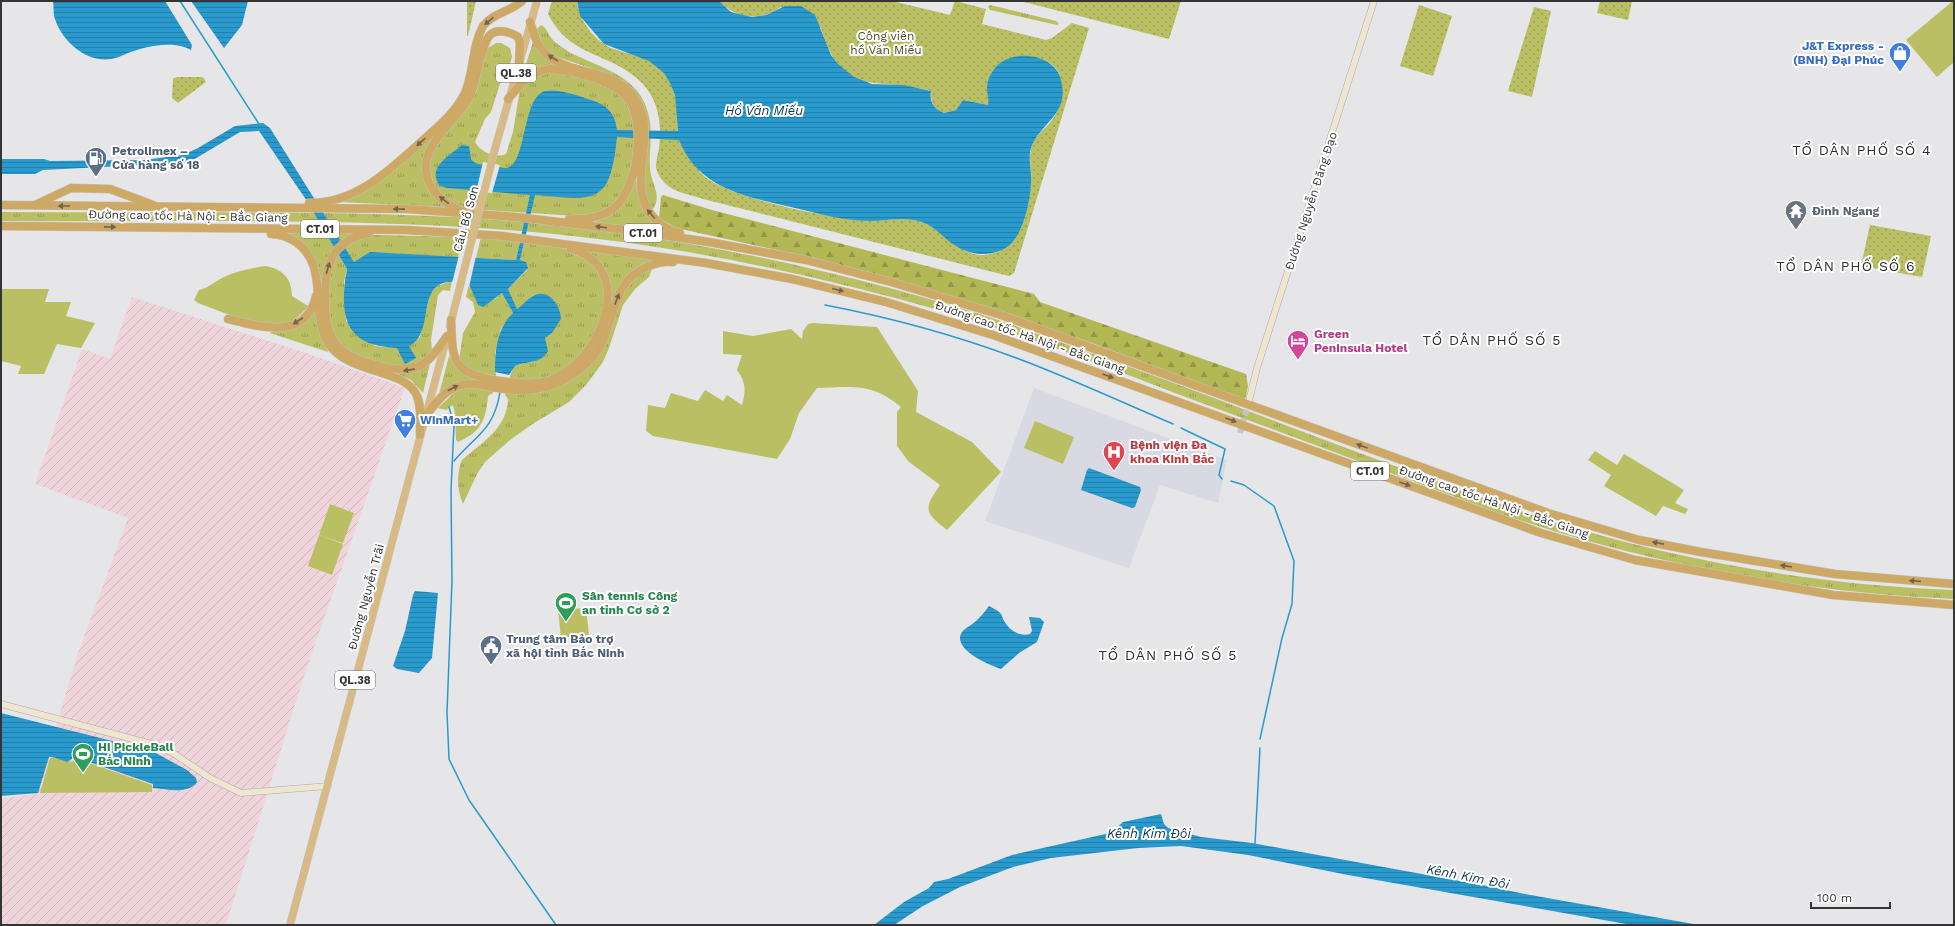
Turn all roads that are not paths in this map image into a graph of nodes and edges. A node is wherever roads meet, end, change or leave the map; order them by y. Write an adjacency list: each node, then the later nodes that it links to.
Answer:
1 (522, 1): 10 (highway, one-way to 10)
2 (537, 1): 4 (highway, QL.38)
3 (1374, 1): 24 (main road, Đường Nguyễn Đăng Đạo)
4 (530, 22): 5 (highway, QL.38); 17 (highway, one-way to 4)
5 (519, 65): 6 (highway, QL.38); 11 (highway, one-way to 5)
6 (508, 99): 12 (highway); 20 (highway, Cầu Bồ Sơn / QL.38, bridge)
7 (1, 206): 8 (highway, Đường cao tốc Hà Nội - Bắc Giang / CT.01)
8 (33, 206): 9 (highway, Đường cao tốc Hà Nội - Bắc Giang / CT.01, one-way to 8); 9 (highway)
9 (157, 207): 10 (highway, Đường cao tốc Hà Nội - Bắc Giang / CT.01)
10 (201, 207): 11 (highway, Đường cao tốc Hà Nội - Bắc Giang / CT.01, one-way to 10)
11 (480, 214): 12 (highway, Đường cao tốc Hà Nội - Bắc Giang / CT.01)
12 (516, 217): 17 (highway, Đường cao tốc Hà Nội - Bắc Giang / CT.01, one-way to 12)
13 (1, 226): 14 (highway, Đường cao tốc Hà Nội - Bắc Giang / CT.01, one-way to 14)
14 (136, 228): 15 (highway, Đường cao tốc Hà Nội - Bắc Giang / CT.01); 19 (highway)
15 (462, 234): 16 (highway, Đường cao tốc Hà Nội - Bắc Giang / CT.01); 23 (highway, one-way to 15)
16 (503, 236): 18 (highway, Đường cao tốc Hà Nội - Bắc Giang / CT.01); 22 (highway)
17 (806, 260): 27 (highway, Đường cao tốc Hà Nội - Bắc Giang / CT.01, one-way to 17)
18 (800, 280): 25 (highway, one-way to 18); 28 (highway, Đường cao tốc Hà Nội - Bắc Giang / CT.01, one-way to 28)
19 (318, 289): 21 (highway, one-way to 21); 26 (highway)
20 (457, 298): 22 (highway, Đường Nguyễn Trãi / QL.38)
21 (228, 320)
22 (451, 320): 23 (highway, Đường Nguyễn Trãi / QL.38)
23 (447, 336): 25 (highway, Đường Nguyễn Trãi / QL.38)
24 (1249, 401)
25 (426, 415): 26 (highway, Đường Nguyễn Trãi / QL.38)
26 (420, 435): 30 (highway, Đường Nguyễn Trãi / QL.38)
27 (1954, 584)
28 (1954, 605)
29 (1, 704): 30 (main road)
30 (328, 786): 31 (highway, Đường Nguyễn Trãi / QL.38)
31 (290, 925)

